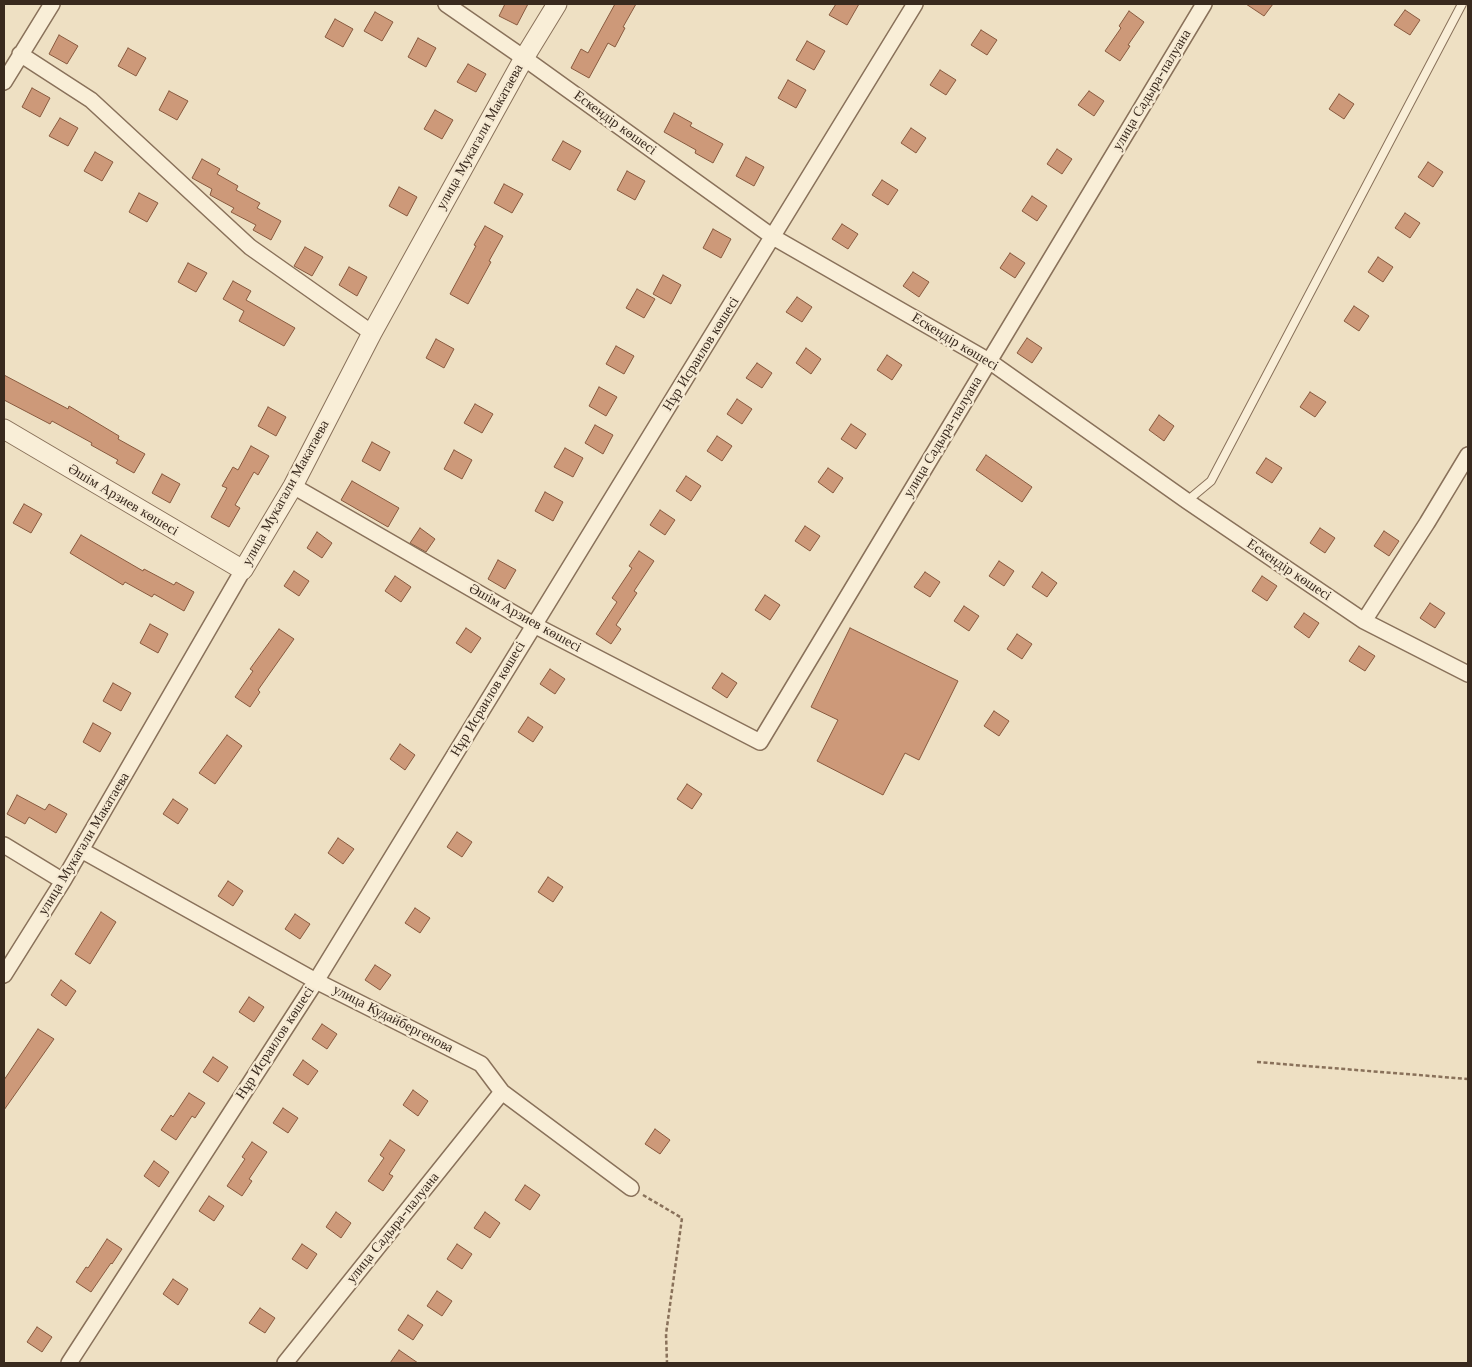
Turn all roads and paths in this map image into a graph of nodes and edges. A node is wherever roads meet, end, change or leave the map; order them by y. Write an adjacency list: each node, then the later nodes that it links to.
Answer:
1 (52, 4): 7 (street)
2 (446, 4): 8 (street, Ескендір көшесі)
3 (557, 4): 8 (street, улица Мукагали Макатаева)
4 (915, 4): 10 (street, Нұр Исраилов көшесі)
5 (1204, 4): 12 (street, улица Садыра-палуана)
6 (1462, 4): 16 (lane)
7 (20, 54): 9 (street); 11 (street)
8 (524, 58): 10 (street, Ескендір көшесі); 11 (street, улица Мукагали Макатаева)
9 (4, 82)
10 (773, 237): 12 (street, Ескендір көшесі); 19 (street, Нұр Исраилов көшесі)
11 (372, 333): 15 (street, улица Мукагали Макатаева)
12 (989, 361): 16 (street, Ескендір көшесі); 21 (street, улица Садыра-палуана)
13 (4, 429): 17 (street, Әшім Арзиев көшесі)
14 (1468, 455): 18 (street)
15 (293, 486): 17 (street, улица Мукагали Макатаева); 19 (street, Әшім Арзиев көшесі)
16 (1187, 501): 18 (street, Ескендір көшесі)
17 (243, 570): 23 (street, улица Мукагали Макатаева)
18 (1364, 622): 20 (street, Ескендір көшесі)
19 (534, 625): 21 (street, Әшім Арзиев көшесі); 26 (street, Нұр Исраилов көшесі)
20 (1468, 674)
21 (760, 742)
22 (4, 845): 24 (street)
23 (81, 850): 24 (street, улица Мукагали Макатаева); 26 (street, улица Кудайбергенова)
24 (63, 881): 25 (street, улица Мукагали Макатаева)
25 (4, 975)
26 (316, 981): 29 (street, улица Кудайбергенова); 31 (street, Нұр Исраилов көшесі)
27 (1257, 1062): 28 (path)
28 (1468, 1079)
29 (502, 1092): 30 (street, улица Кудайбергенова); 32 (street, улица Садыра-палуана)
30 (631, 1188): 33 (path)
31 (69, 1363)
32 (285, 1363)
33 (667, 1363)

